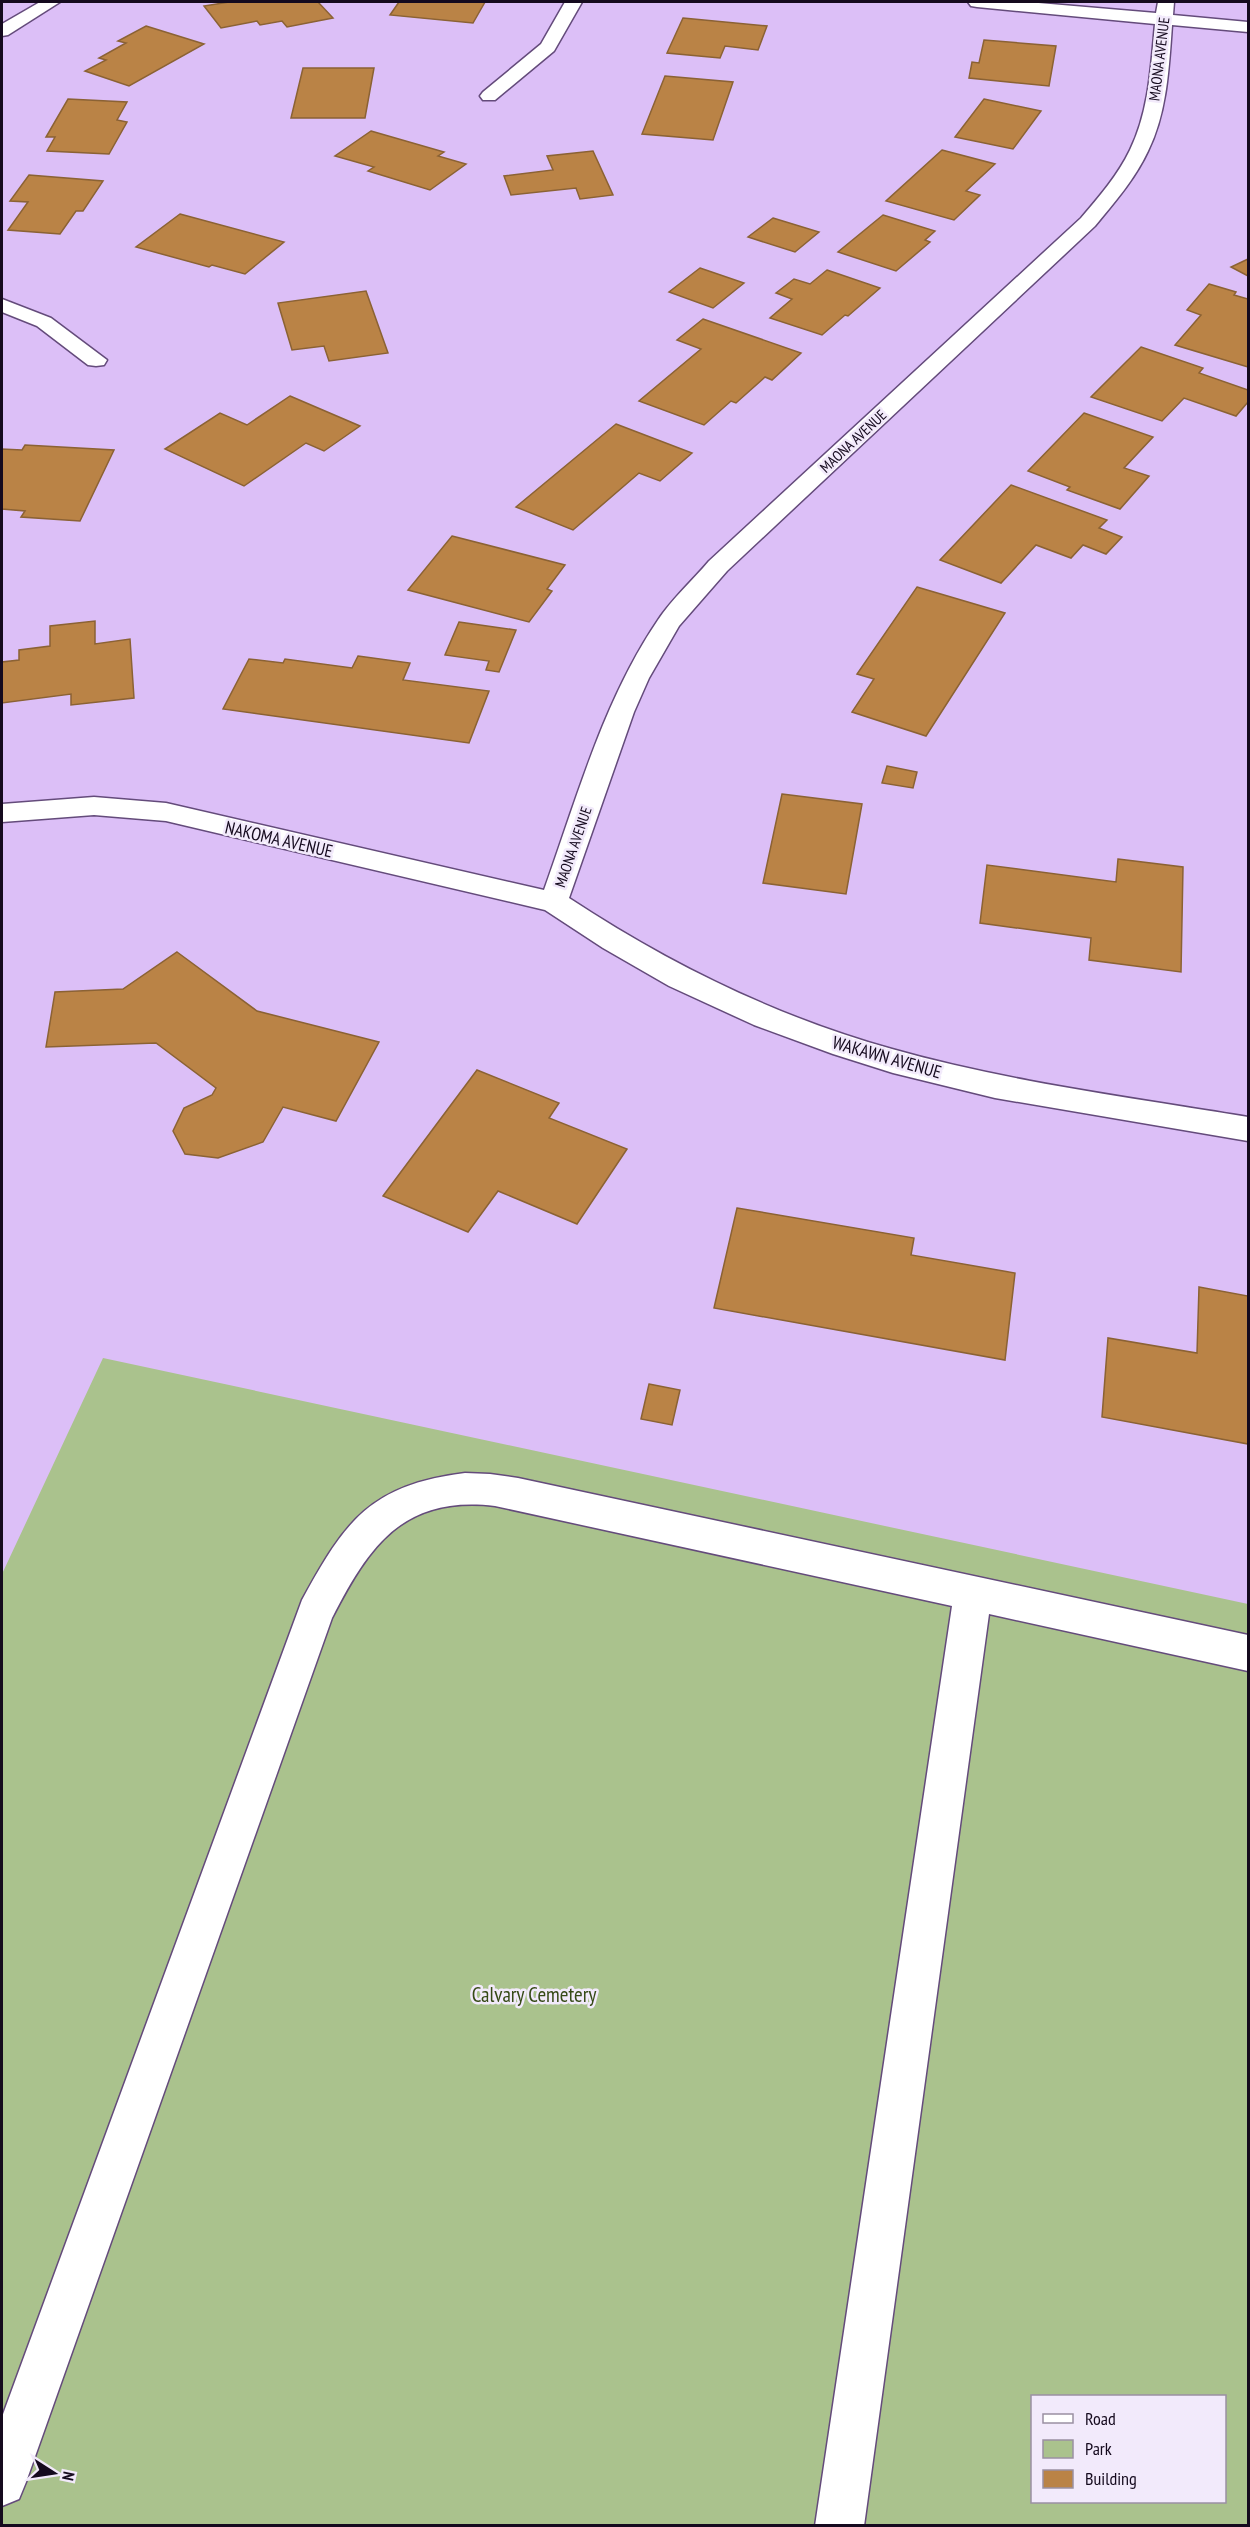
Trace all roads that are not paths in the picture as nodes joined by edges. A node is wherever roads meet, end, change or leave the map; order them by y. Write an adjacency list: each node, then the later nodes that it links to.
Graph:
1 (51, 2): 6 (street)
2 (573, 2): 7 (street)
3 (977, 2): 4 (street)
4 (1165, 10): 5 (street); 11 (street, MAONA AVENUE)
5 (1248, 27)
6 (2, 31)
7 (489, 96)
8 (2, 305): 9 (street)
9 (96, 360)
10 (2, 813): 11 (street, NAKOMA AVENUE)
11 (554, 902): 12 (street, WAKAWN AVENUE)
12 (1248, 1129)
13 (973, 1592): 14 (street); 15 (street); 16 (street)
14 (1248, 1653)
15 (2, 2482)
16 (839, 2526)

